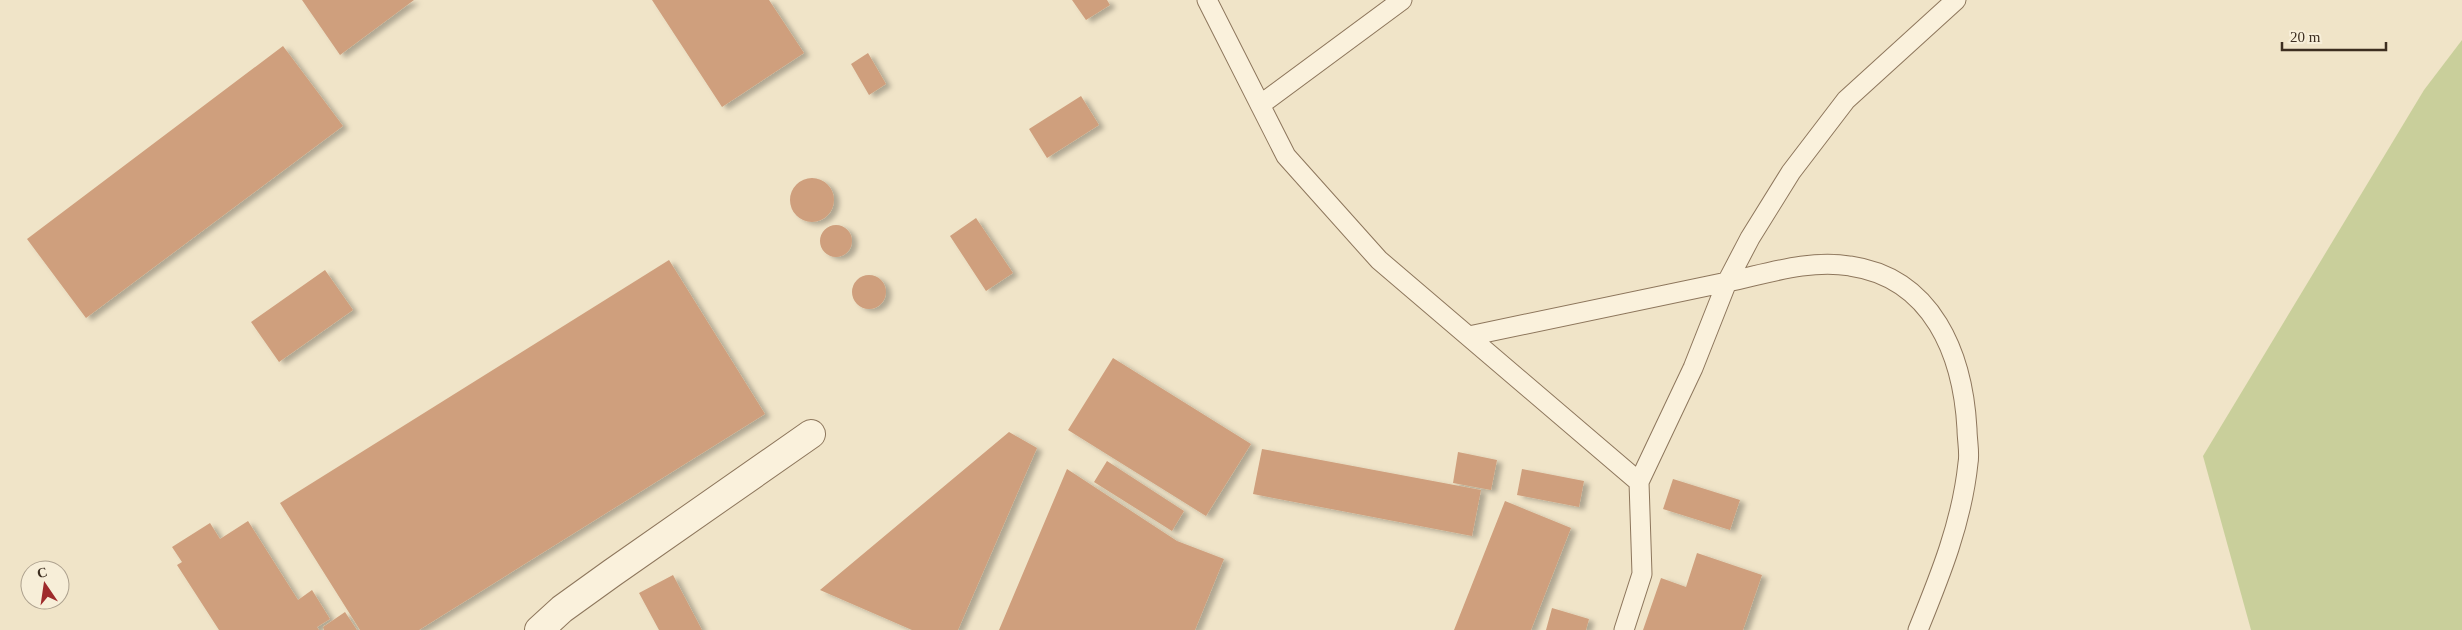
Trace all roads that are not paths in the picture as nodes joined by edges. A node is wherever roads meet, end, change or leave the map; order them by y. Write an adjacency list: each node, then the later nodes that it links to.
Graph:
1 (1207, 0): 4 (lane)
2 (1402, 0): 4 (lane)
3 (1956, 0): 5 (lane)
4 (1260, 105): 6 (lane)
5 (1727, 282): 6 (lane); 8 (lane); 11 (lane)
6 (1469, 336): 8 (lane)
7 (811, 434): 9 (street)
8 (1639, 482): 10 (lane)
9 (538, 630)
10 (1624, 630)
11 (1918, 630)

